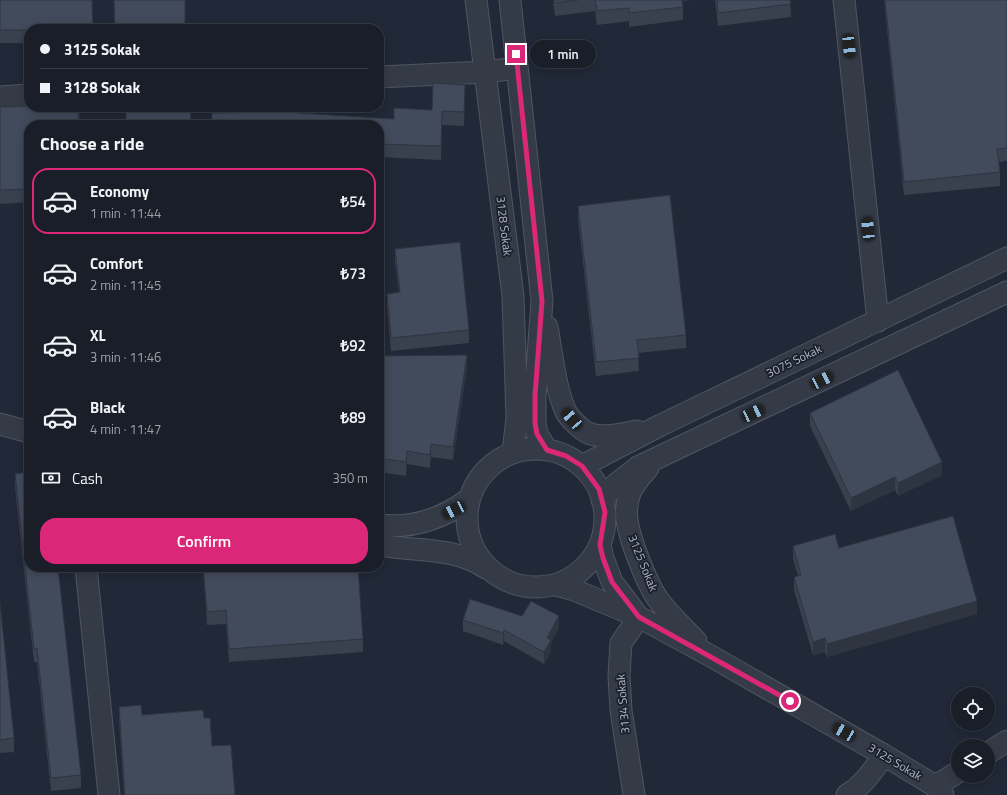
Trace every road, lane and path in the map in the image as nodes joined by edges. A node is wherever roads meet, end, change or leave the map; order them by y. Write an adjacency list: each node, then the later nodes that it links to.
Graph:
1 (476, 0): 5 (street, 3128 Sokak)
2 (510, 0): 4 (street)
3 (844, 0): 12 (street)
4 (517, 68): 5 (street); 11 (street)
5 (485, 72): 6 (street); 17 (street, 3128 Sokak)
6 (384, 77)
7 (24, 95): 8 (street)
8 (0, 97)
9 (1007, 258): 12 (street, 3075 Sokak)
10 (1007, 292): 18 (street)
11 (542, 301): 14 (street); 16 (street)
12 (878, 321): 14 (street, 3075 Sokak)
13 (0, 424): 15 (street)
14 (661, 426): 19 (street, 3075 Sokak)
15 (24, 431)
16 (547, 450): 17 (street); 19 (street)
17 (512, 452): 20 (street)
18 (656, 459): 21 (street); 29 (street, 3125 Sokak)
19 (582, 466): 21 (street)
20 (468, 500): 22 (street); 25 (street)
21 (602, 500): 23 (street)
22 (384, 525)
23 (600, 545): 27 (street); 28 (street, 3125 Sokak)
24 (384, 546): 25 (street)
25 (490, 571): 27 (street)
26 (86, 572): 35 (street)
27 (556, 585): 28 (street, 3125 Sokak)
28 (639, 617): 29 (street, 3125 Sokak); 36 (street, 3134 Sokak)
29 (709, 655): 32 (street, 3125 Sokak)
30 (1007, 741): 31 (street)
31 (995, 749)
32 (884, 755): 34 (street, 3125 Sokak); 37 (street)
33 (951, 779): 34 (street)
34 (939, 790)
35 (108, 795)
36 (634, 795)
37 (847, 795)

